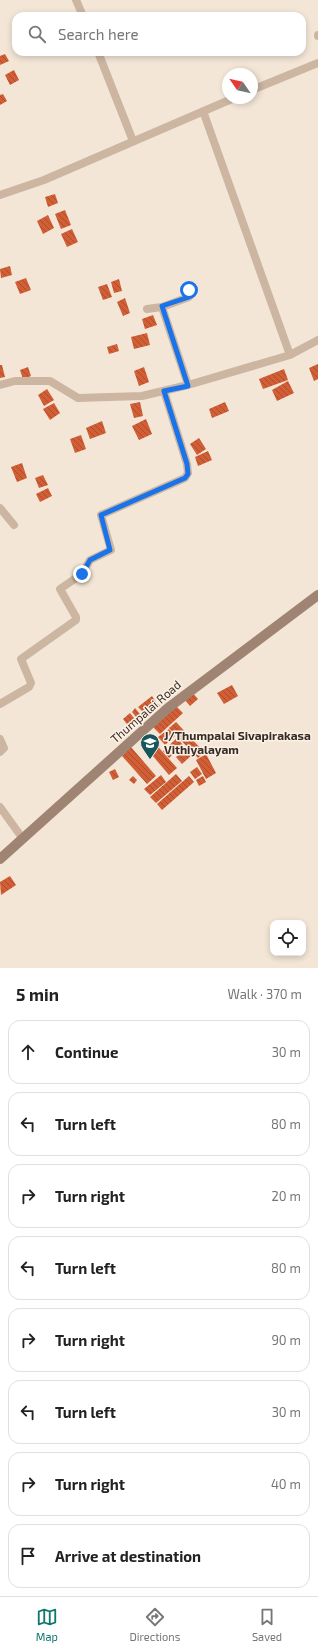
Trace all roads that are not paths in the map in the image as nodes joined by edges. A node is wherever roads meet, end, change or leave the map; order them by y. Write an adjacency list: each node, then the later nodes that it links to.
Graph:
1 (76, 0): 2 (street)
2 (81, 12)
3 (100, 56): 8 (street)
4 (318, 63): 5 (street)
5 (258, 88)
6 (222, 103): 7 (street)
7 (202, 111): 8 (street); 14 (street)
8 (133, 141): 9 (street)
9 (0, 195)
10 (189, 290): 11 (street)
11 (162, 306): 12 (street); 16 (street)
12 (147, 310)
13 (318, 340): 14 (street)
14 (290, 355): 16 (street)
15 (0, 385): 17 (street)
16 (188, 386): 17 (street)
17 (164, 391): 21 (street)
18 (0, 508): 19 (street)
19 (14, 525)
20 (318, 595): 25 (street, Thumpalai Road)
21 (0, 704)
22 (0, 739): 23 (street)
23 (0, 752)
24 (0, 807): 25 (street)
25 (24, 839): 26 (street, Thumpalai Road)
26 (0, 859)

